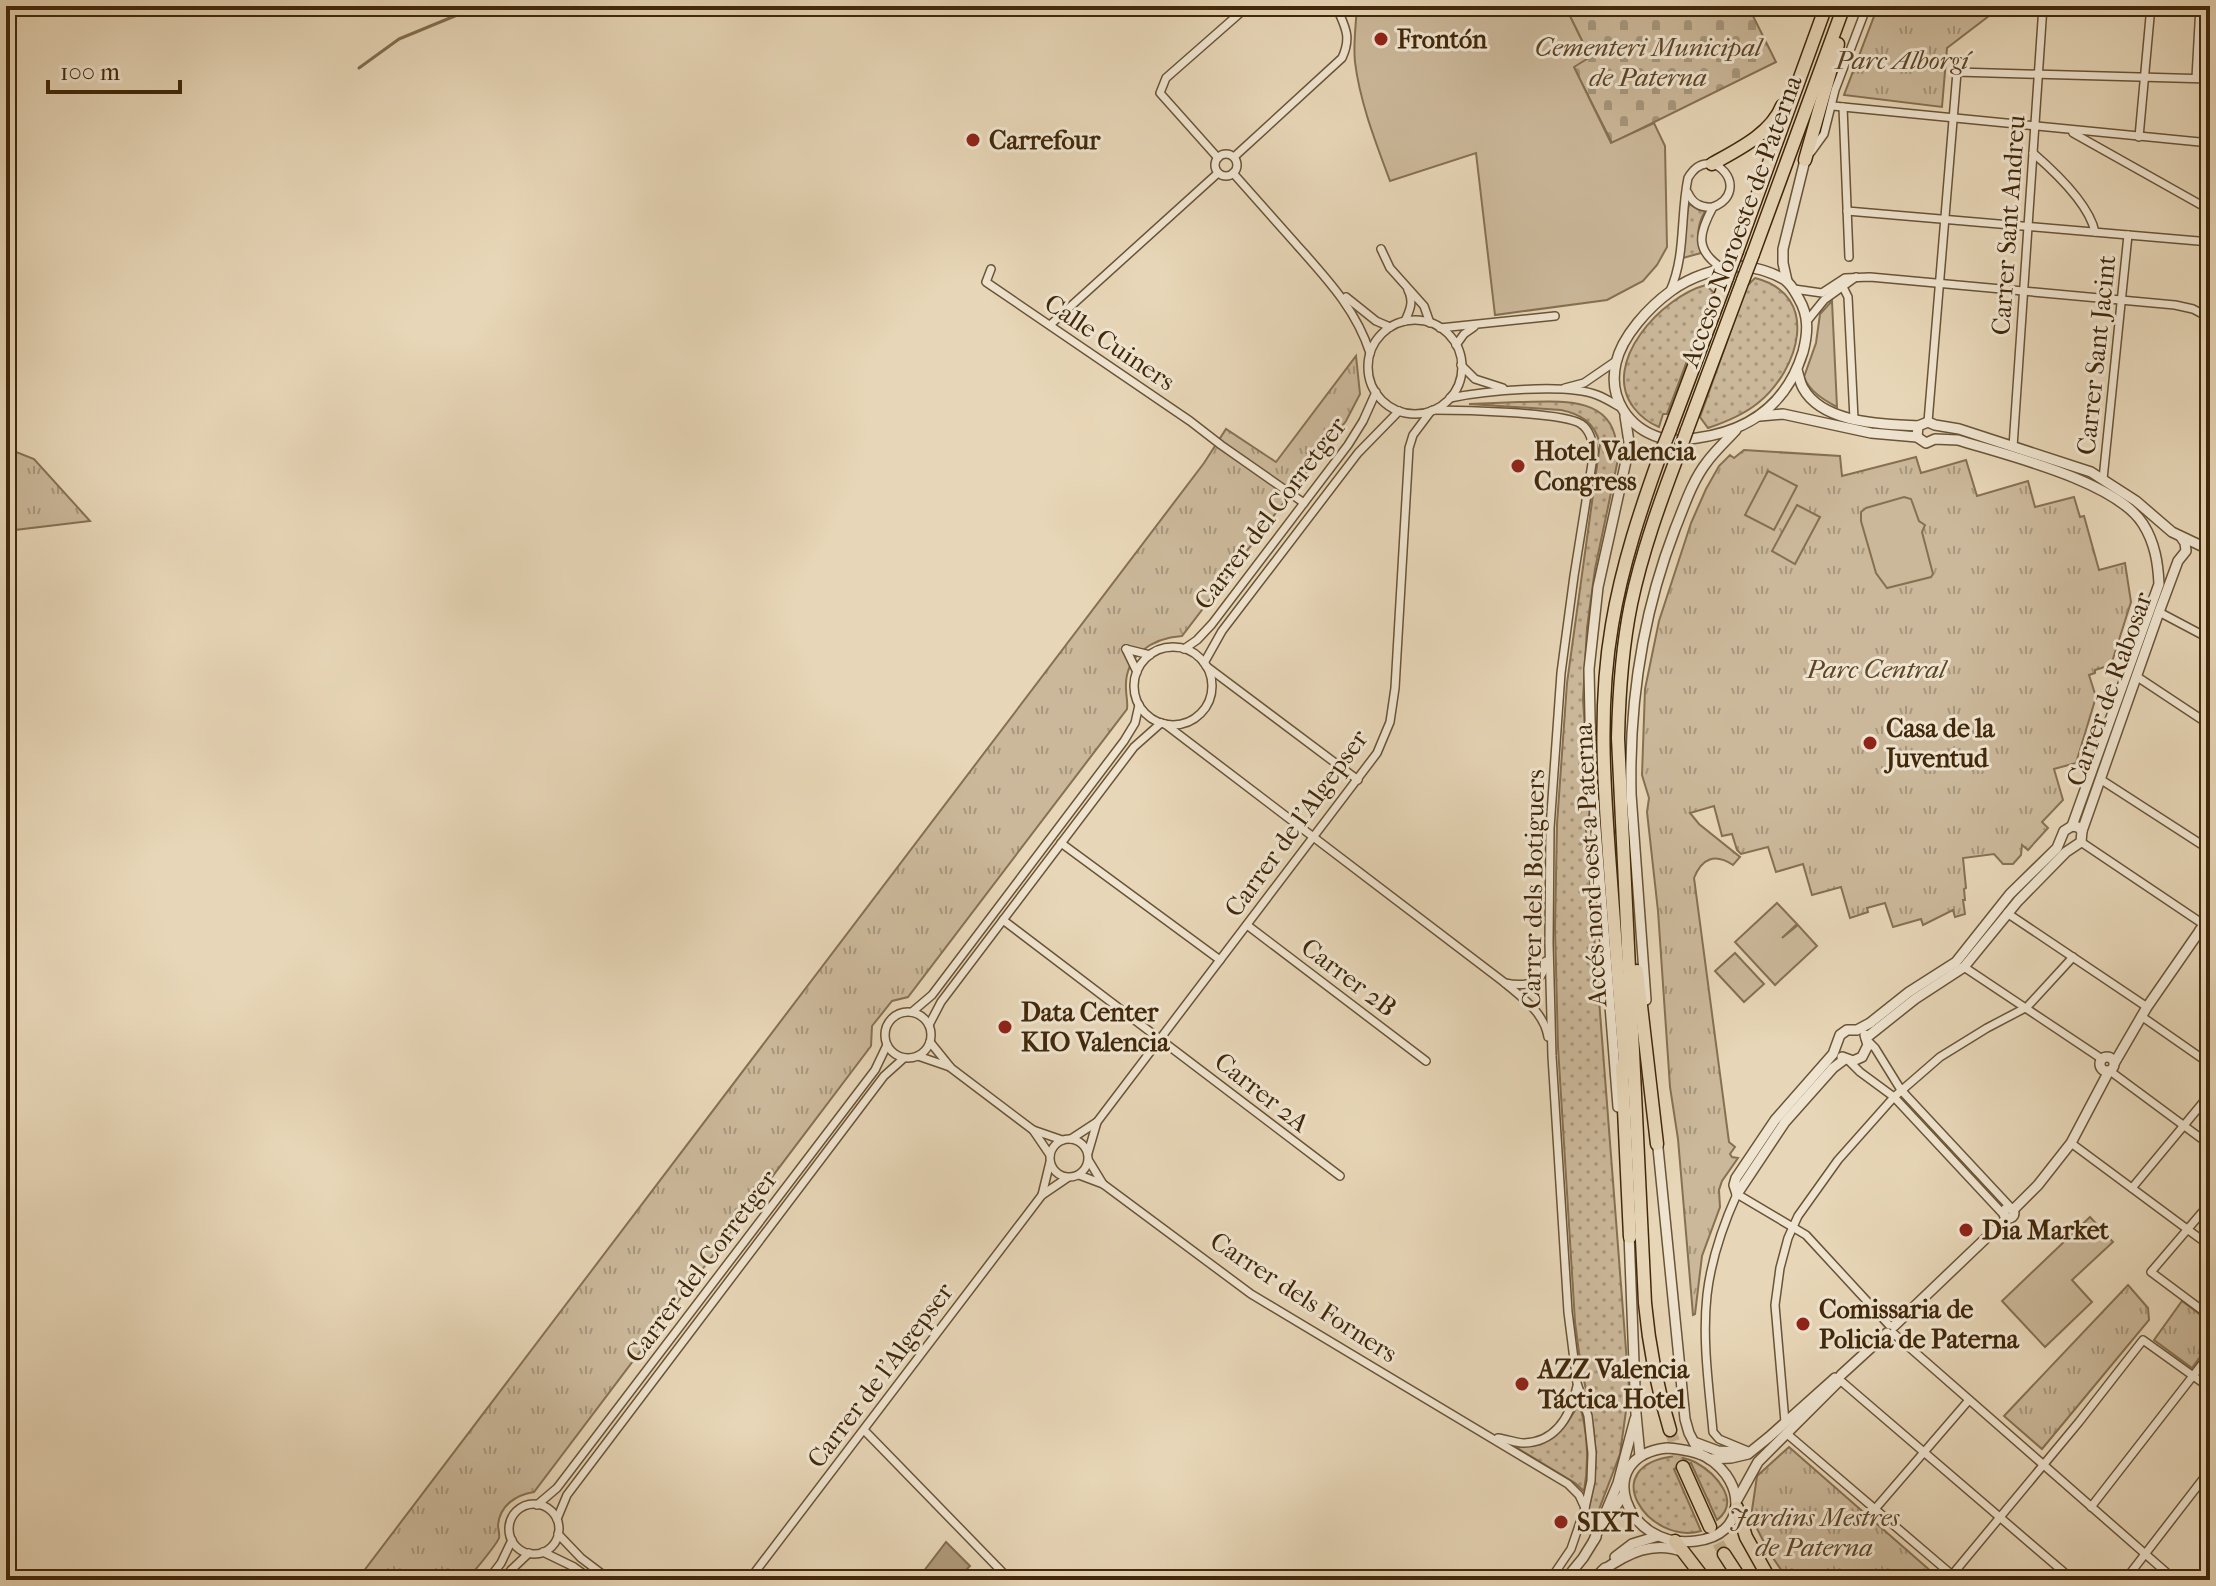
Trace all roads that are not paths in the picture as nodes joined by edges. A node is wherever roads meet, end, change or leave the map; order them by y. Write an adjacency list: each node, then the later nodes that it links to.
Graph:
1 (1248, 6): 24 (street)
2 (1336, 6): 23 (street)
3 (1826, 6): 10 (main road, Acceso Noroeste de Paterna)
4 (1844, 6): 80 (main road, Acceso Noroeste de Paterna, bridge)
5 (1851, 6): 25 (main road)
6 (1867, 6): 15 (street)
7 (2043, 6): 11 (street, Carrer Sant Andreu)
8 (2151, 6): 12 (street)
9 (2200, 6): 13 (street)
10 (1809, 54): 26 (main road); 41 (main road, Acceso Noroeste de Paterna, bridge)
11 (2038, 73): 12 (street); 17 (street); 18 (street, Carrer Sant Andreu)
12 (2145, 77): 13 (street); 20 (street)
13 (2196, 78): 14 (street)
14 (2210, 79)
15 (1833, 106): 16 (street); 25 (street)
16 (1843, 107): 17 (street); 32 (street)
17 (1953, 118): 18 (street); 33 (street)
18 (2035, 126): 19 (street); 22 (street, Carrer Sant Andreu)
19 (2067, 130): 20 (street); 31 (street)
20 (2139, 137): 21 (street)
21 (2210, 144): 31 (street)
22 (2033, 153): 34 (street, Carrer Sant Andreu); 35 (street)
23 (1234, 157): 24 (street); 28 (street)
24 (1218, 158): 27 (street)
25 (1805, 160): 45 (street)
26 (1712, 164): 29 (street); 30 (street)
27 (1218, 173): 28 (street); 57 (street)
28 (1233, 173): 46 (street)
29 (1687, 191): 30 (street); 49 (street)
30 (1713, 207): 41 (street)
31 (2207, 209)
32 (1847, 211): 33 (street); 39 (street)
33 (1945, 219): 34 (street); 44 (street)
34 (2028, 227): 35 (street); 48 (street, Carrer Sant Andreu)
35 (2095, 232): 36 (street)
36 (2128, 235): 37 (street); 50 (street, Carrer Sant Jacint)
37 (2210, 242)
38 (1381, 249): 42 (street)
39 (1849, 257)
40 (991, 269): 57 (street, Calle Cuiners)
41 (1725, 273): 45 (street); 49 (street); 79 (main road, Acceso Noroeste de Paterna, bridge)
42 (1401, 277): 54 (street); 56 (street)
43 (1857, 277): 44 (street); 45 (street); 47 (street)
44 (1939, 283): 48 (street); 75 (street)
45 (1790, 285): 55 (street)
46 (1334, 287): 59 (street); 62 (street)
47 (1843, 287): 55 (street); 74 (street)
48 (2024, 291): 50 (street); 78 (street, Carrer Sant Andreu)
49 (1669, 292): 63 (street)
50 (2121, 301): 53 (street); 81 (street, Carrer Sant Jacint)
51 (2210, 304): 53 (street)
52 (1555, 316): 58 (street)
53 (2207, 316)
54 (1405, 321): 56 (street); 59 (street)
55 (1807, 321): 65 (street)
56 (1430, 323): 60 (street)
57 (1050, 325): 82 (street, Calle Cuiners)
58 (1475, 326): 60 (street); 61 (street)
59 (1390, 327): 62 (street)
60 (1440, 328): 61 (street)
61 (1456, 345): 64 (street)
62 (1370, 353): 68 (street)
63 (1616, 361): 67 (street); 72 (street)
64 (1461, 365): 66 (street); 69 (street)
65 (1797, 370): 73 (street); 74 (street)
66 (1509, 390): 67 (street); 69 (street)
67 (1559, 390): 72 (street)
68 (1376, 392): 71 (street); 82 (street, Carrer del Corretger)
69 (1450, 398): 70 (street)
70 (1432, 410): 71 (street); 98 (street, Carrer de l'Algepser); 109 (street, Carrer dels Botiguers)
71 (1399, 411): 91 (street, Carrer del Corretger)
72 (1623, 412): 76 (street); 154 (street)
73 (1760, 416): 75 (street); 76 (street)
74 (1854, 419): 75 (street)
75 (1925, 428): 77 (street); 77 (street); 78 (street)
76 (1736, 430): 139 (street)
77 (1935, 439): 85 (street)
78 (2013, 447): 81 (street)
79 (1662, 450): 154 (main road, Accés nord-oest a Paterna)
80 (1679, 452): 99 (main road, Accés nord-oest a Paterna)
81 (2103, 479): 83 (street)
82 (1304, 503): 89 (street, Carrer del Corretger)
83 (2176, 534): 84 (street); 85 (street); 86 (street)
84 (2210, 550)
85 (2156, 552): 86 (street); 100 (street, Carrer de Rabosar)
86 (2178, 561): 87 (street, Carrer de Rabosar)
87 (2159, 612): 88 (street); 93 (street, Carrer de Rabosar)
88 (2210, 639)
89 (1184, 649): 90 (street); 91 (street)
90 (1150, 655): 92 (street); 92 (street)
91 (1205, 664): 95 (street); 98 (street)
92 (1137, 672): 94 (street)
93 (2136, 676): 96 (street); 97 (street, Carrer de Rabosar)
94 (1139, 705): 95 (street); 116 (street)
95 (1163, 724): 101 (street); 102 (street)
96 (2210, 725)
97 (2100, 779): 100 (street, Carrer de Rabosar); 103 (street)
98 (1358, 780): 101 (street, Carrer de l'Algepser)
99 (1621, 808): 139 (main road); 154 (main road, Accés nord-oest a Paterna)
100 (2077, 836): 104 (street, Carrer de Rabosar); 106 (street); 112 (street)
101 (1313, 838): 107 (street, Carrer de l'Algepser); 113 (street)
102 (1061, 843): 105 (street); 111 (street)
103 (2210, 850)
104 (2007, 913): 110 (street); 112 (street, Carrer de Rabosar)
105 (1003, 920): 117 (street); 119 (street, Carrer 2A)
106 (2204, 923): 108 (street); 115 (street)
107 (1247, 925): 111 (street, Carrer de l'Algepser); 128 (street, Carrer 2B)
108 (2210, 937)
109 (1549, 943): 113 (street); 125 (street, Carrer dels Botiguers)
110 (2073, 957): 114 (street); 115 (street)
111 (1220, 960): 119 (street, Carrer de l'Algepser)
112 (1960, 964): 114 (street); 118 (street); 120 (street)
113 (1505, 983): 125 (street)
114 (2027, 1007): 130 (street); 132 (street)
115 (2144, 1011): 129 (street); 130 (street)
116 (912, 1012): 117 (street); 122 (street)
117 (929, 1025): 121 (street)
118 (1857, 1030): 120 (street); 123 (street)
119 (1160, 1039): 134 (street, Carrer de l'Algepser); 144 (street, Carrer 2A)
120 (1867, 1039): 127 (street); 132 (street)
121 (930, 1042): 124 (street); 131 (street)
122 (887, 1045): 126 (street); 179 (street, Carrer del Corretger)
123 (1836, 1048): 127 (street); 148 (street)
124 (918, 1056): 126 (street); 131 (street)
125 (1552, 1056): 161 (street, Carrer dels Botiguers)
126 (904, 1058): 184 (street, Carrer del Corretger)
127 (1846, 1060): 132 (street); 148 (street)
128 (1426, 1061)
129 (2210, 1064)
130 (2107, 1067): 135 (street); 138 (street)
131 (951, 1068): 136 (street)
132 (1897, 1094): 151 (street); 152 (street)
133 (2210, 1094): 135 (street)
134 (1097, 1122): 137 (street); 141 (street)
135 (2184, 1125): 140 (street); 147 (street)
136 (1033, 1130): 137 (street); 142 (street)
137 (1067, 1139): 141 (street); 142 (street)
138 (2071, 1143): 147 (street); 151 (street)
139 (1657, 1144): 169 (street)
140 (2210, 1145)
141 (1088, 1157): 143 (street); 146 (street, Carrer dels Forners)
142 (1050, 1159): 145 (street); 149 (street)
143 (1079, 1175): 145 (street); 146 (street, Carrer dels Forners)
144 (1340, 1176)
145 (1067, 1178): 149 (street)
146 (1103, 1184): 168 (street, Carrer dels Forners)
147 (2132, 1188): 153 (street)
148 (1737, 1194): 152 (street); 170 (street)
149 (1042, 1195): 166 (street, Carrer de l'Algepser)
150 (2210, 1203): 153 (street)
151 (2009, 1213): 157 (street)
152 (1793, 1226): 157 (street); 165 (street)
153 (2187, 1229): 155 (street); 156 (street)
154 (1635, 1237): 164 (street); 167 (main road, Accés nord-oest a Paterna)
155 (2210, 1246)
156 (2210, 1316)
157 (1891, 1329): 160 (street); 163 (street)
158 (2210, 1354): 159 (street)
159 (2193, 1375): 162 (street); 174 (street); 180 (street)
160 (1839, 1379): 165 (street); 171 (street)
161 (1577, 1383): 168 (street, Carrer dels Forners); 181 (street, Carrer dels Botiguers)
162 (2210, 1388)
163 (1969, 1400): 171 (street); 174 (street)
164 (1636, 1414): 172 (street); 189 (street)
165 (1786, 1428): 170 (street); 178 (street); 182 (street)
166 (864, 1430): 202 (street, Carrer de l'Algepser); 203 (street)
167 (1670, 1430)
168 (1489, 1435): 181 (street, Carrer dels Forners)
169 (1693, 1441): 170 (street); 173 (street)
170 (1751, 1450): 173 (street)
171 (1925, 1453): 182 (street); 183 (street)
172 (1640, 1456): 173 (street); 177 (street)
173 (1705, 1457): 178 (street)
174 (2043, 1465): 180 (street); 183 (street)
175 (1683, 1467): 185 (main road)
176 (2210, 1470): 195 (street)
177 (1624, 1494): 187 (street); 189 (street)
178 (1737, 1504): 190 (street); 209 (main road)
179 (537, 1505): 184 (street); 188 (street)
180 (2091, 1507): 195 (street)
181 (1585, 1508): 204 (street, Carrer dels Botiguers)
182 (1875, 1509): 197 (street)
183 (1999, 1517): 197 (street); 210 (street)
184 (557, 1519): 186 (street)
185 (1710, 1527)
186 (558, 1534): 191 (street); 201 (street)
187 (1658, 1536): 190 (street); 196 (street)
188 (512, 1540): 192 (street); 198 (street)
189 (1594, 1540): 205 (street)
190 (1675, 1541): 193 (main road)
191 (543, 1552): 192 (street); 200 (street)
192 (529, 1553): 199 (street)
193 (1685, 1553): 196 (street); 207 (main road)
194 (1724, 1554): 208 (main road)
195 (2145, 1554): 211 (street); 212 (street)
196 (1601, 1575): 206 (street)
197 (1955, 1577)
198 (488, 1580)
199 (503, 1580)
200 (592, 1580)
201 (610, 1580)
202 (749, 1580)
203 (1010, 1580)
204 (1550, 1580)
205 (1565, 1580)
206 (1593, 1580)
207 (1705, 1580)
208 (1741, 1580)
209 (1770, 1580)
210 (2073, 1580)
211 (2125, 1580)
212 (2175, 1580)

